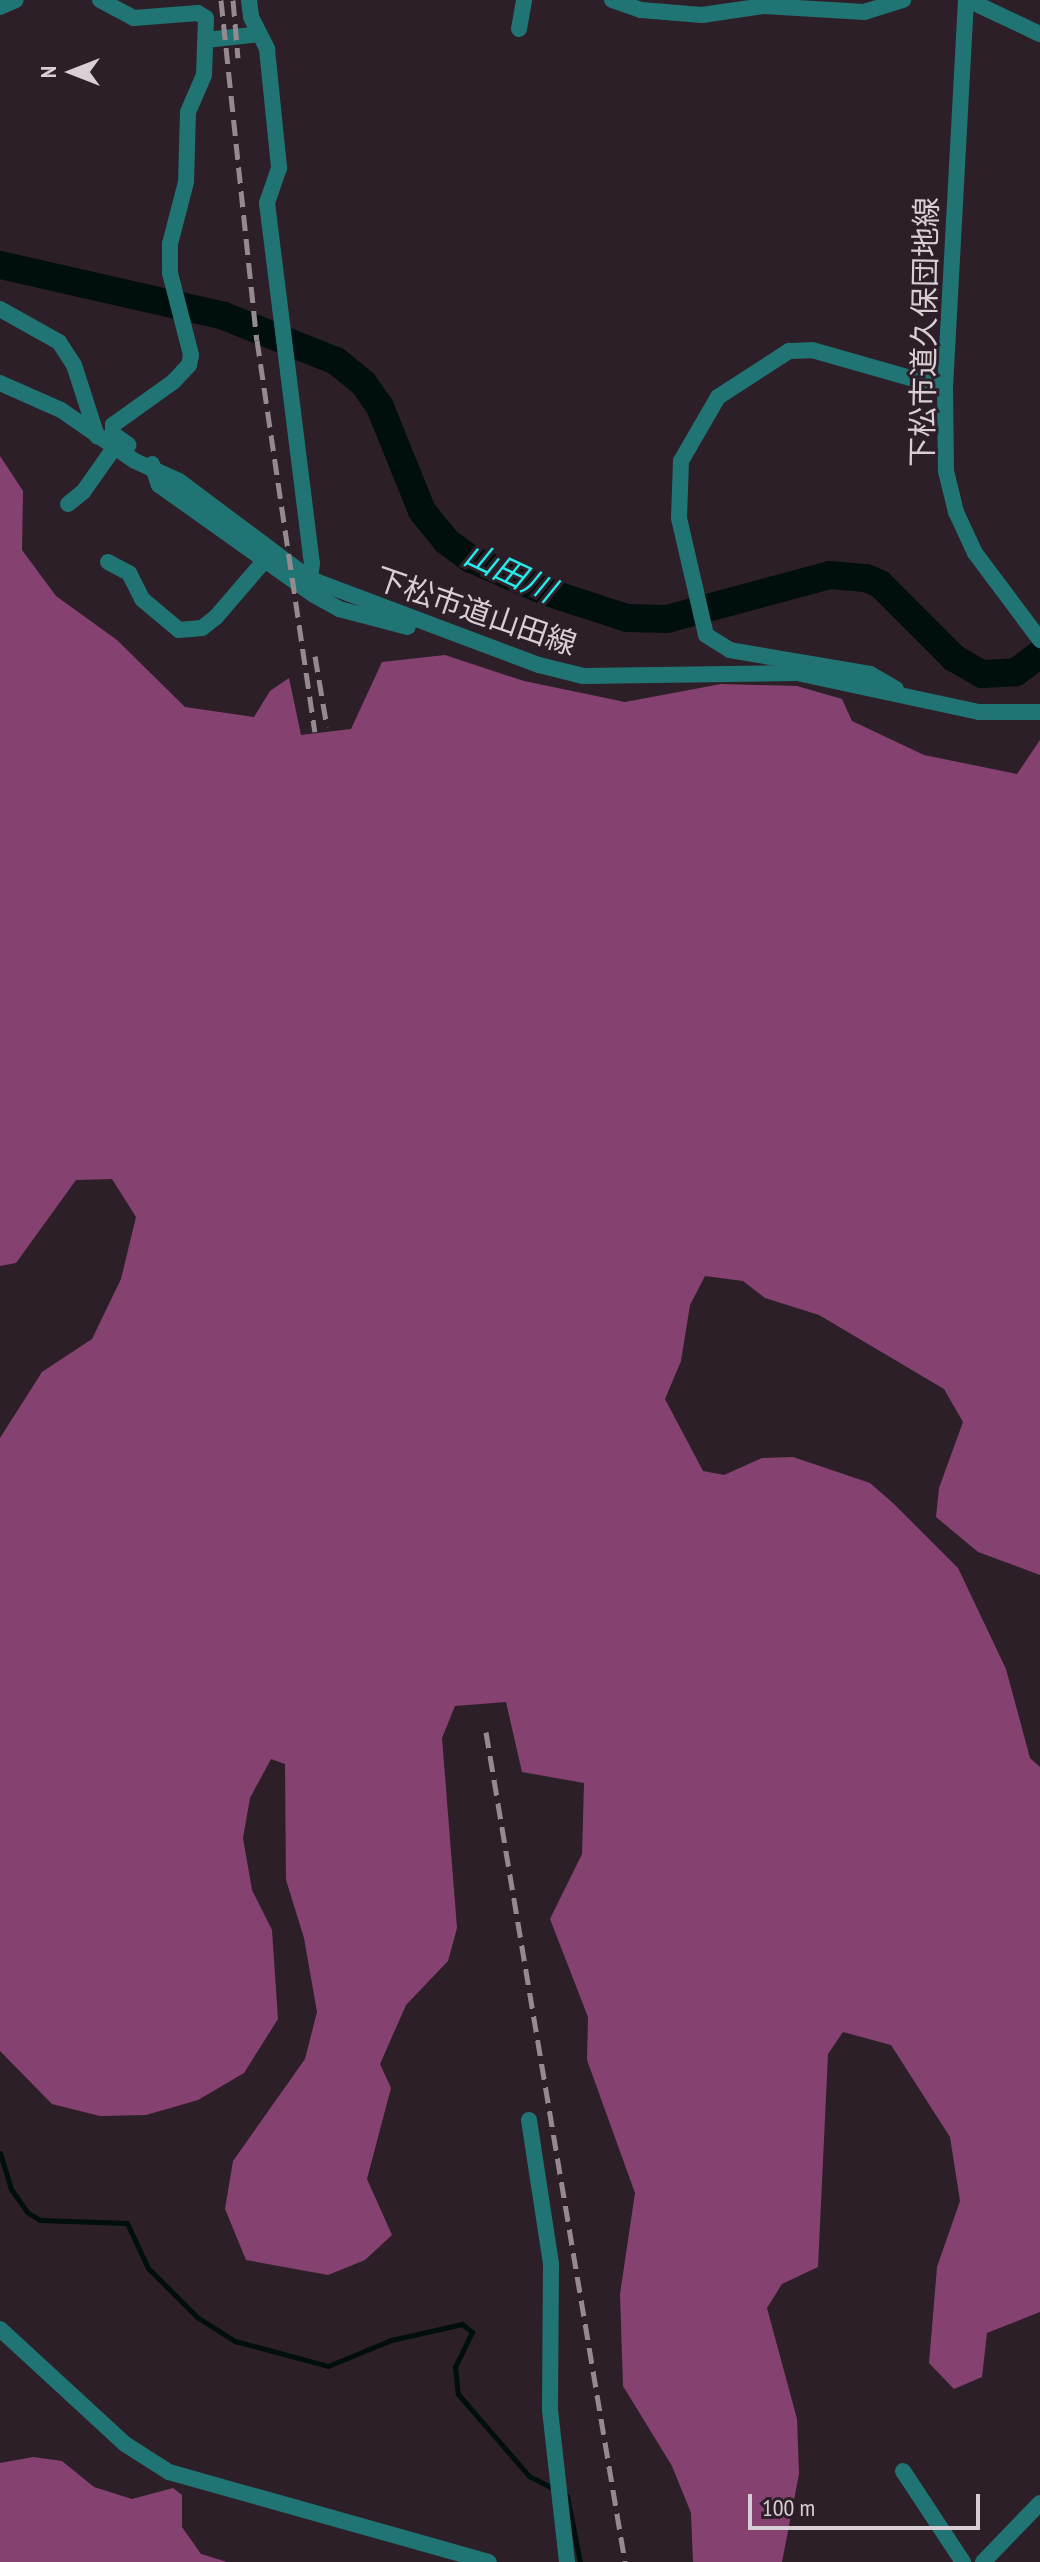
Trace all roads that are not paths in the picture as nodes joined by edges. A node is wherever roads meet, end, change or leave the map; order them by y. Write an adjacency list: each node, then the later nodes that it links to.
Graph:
1 (16, 0): 8 (street)
2 (100, 0): 12 (street)
3 (249, 0): 10 (street)
4 (524, 0): 9 (street)
5 (612, 0): 6 (street)
6 (903, 0)
7 (967, 0): 11 (street); 15 (street, 下松市道久保団地線)
8 (0, 7)
9 (519, 29)
10 (260, 34): 12 (street); 22 (street)
11 (1040, 34)
12 (206, 40): 18 (street)
13 (0, 309): 16 (street)
14 (0, 383): 16 (street, 下松市道山田線)
15 (945, 388): 24 (street, 下松市道久保団地線); 25 (street)
16 (97, 436): 17 (street, 下松市道山田線)
17 (114, 448): 18 (street, 下松市道山田線); 19 (street)
18 (152, 468): 20 (street); 22 (street, 下松市道山田線)
19 (68, 504)
20 (265, 560): 21 (street); 23 (street)
21 (108, 562)
22 (310, 579): 23 (street, 下松市道山田線)
23 (433, 626): 25 (street, 下松市道山田線)
24 (1040, 640)
25 (900, 694): 26 (street, 下松市道山田線)
26 (1040, 712)
27 (529, 2120): 32 (street)
28 (0, 2329): 31 (street)
29 (903, 2471): 33 (street)
30 (1040, 2503): 34 (street)
31 (489, 2562)
32 (567, 2562)
33 (963, 2562)
34 (983, 2562)

